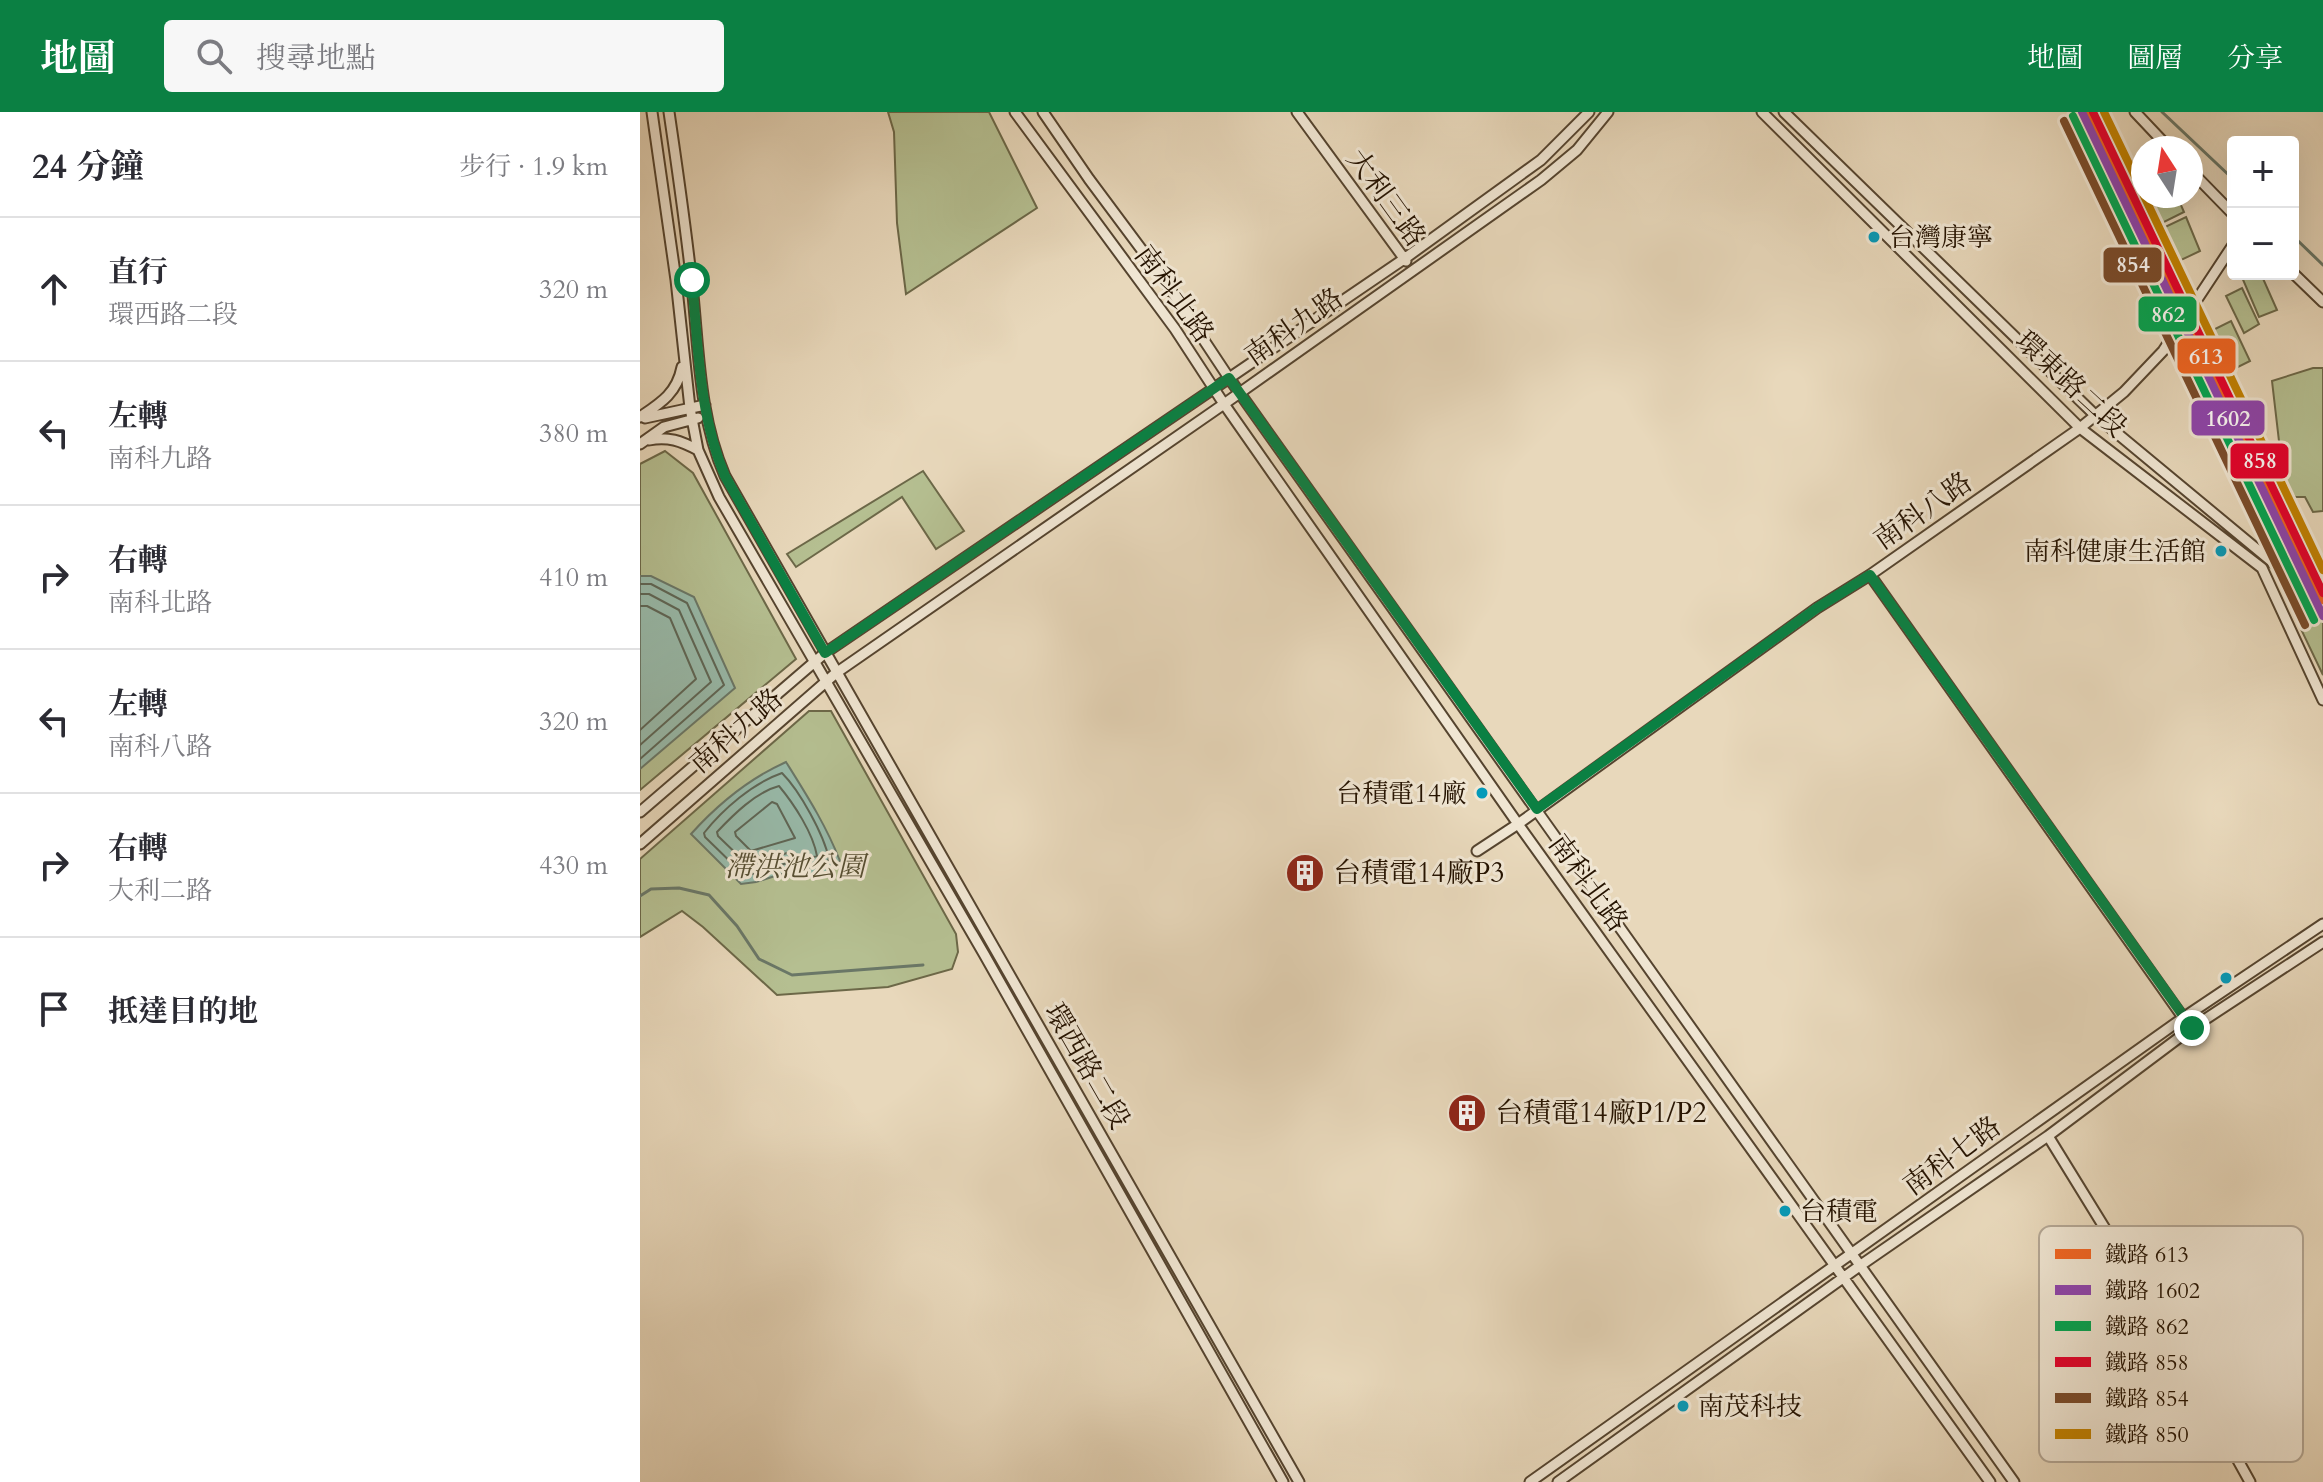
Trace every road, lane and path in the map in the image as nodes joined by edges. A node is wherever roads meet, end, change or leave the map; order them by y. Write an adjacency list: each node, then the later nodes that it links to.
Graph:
1 (652, 112): 19 (street)
2 (669, 112): 24 (street)
3 (1015, 112): 21 (street, 南科北路)
4 (1043, 112): 20 (street, 南科北路)
5 (1297, 112): 15 (street, 大利三路)
6 (1589, 112): 15 (street, 南科九路)
7 (1608, 112): 16 (street, 南科九路)
8 (1762, 112): 29 (street, 環東路二段)
9 (1784, 112): 26 (street, 環東路二段)
10 (2135, 112): 11 (street)
11 (2158, 136)
12 (2203, 183): 13 (street)
13 (2227, 208)
14 (2227, 254): 26 (street, 南科八路)
15 (1404, 259): 16 (street, 大利三路); 20 (street, 南科九路)
16 (1411, 270): 22 (street, 南科九路)
17 (2299, 279): 18 (street)
18 (2323, 302)
19 (684, 356): 25 (street); 28 (street)
20 (1229, 378): 21 (street, 南科九路); 22 (street, 南科北路)
21 (1213, 389): 23 (street, 南科北路); 34 (street, 南科九路)
22 (1241, 392): 23 (street, 南科九路); 39 (street, 南科北路)
23 (1224, 404): 36 (street, 南科九路); 41 (street, 南科北路)
24 (705, 405): 25 (street); 27 (street)
25 (691, 413): 27 (street); 28 (street); 30 (street); 31 (street)
26 (2095, 415): 29 (street, 南科八路); 33 (street, 環東路二段)
27 (706, 416): 34 (street)
28 (640, 419)
29 (2080, 428): 32 (street, 南科八路); 38 (street, 環東路二段)
30 (643, 442): 31 (street)
31 (698, 450): 35 (street)
32 (1870, 575): 39 (street, 南科八路); 46 (street)
33 (2323, 604)
34 (825, 653): 35 (street, 南科九路); 36 (street, 環西路二段)
35 (815, 663): 37 (street, 環西路二段); 40 (street, 南科九路)
36 (836, 673): 37 (street, 南科九路); 56 (street, 環西路二段)
37 (826, 683): 42 (street, 南科九路); 55 (street, 環西路二段)
38 (2323, 700)
39 (1537, 809): 41 (street, 南科八路); 50 (street, 南科北路)
40 (640, 812)
41 (1518, 824): 43 (street, 南科八路); 52 (street, 南科北路)
42 (640, 844)
43 (1477, 851)
44 (2323, 924): 46 (street, 南科七路)
45 (2323, 942): 47 (street, 南科七路)
46 (2183, 1018): 47 (street); 50 (street, 南科七路)
47 (2192, 1028): 48 (street, 南科七路)
48 (2048, 1136): 49 (street); 51 (street, 南科七路)
49 (2103, 1226)
50 (1854, 1254): 51 (street, 南科北路); 52 (street, 南科七路)
51 (1861, 1265): 53 (street, 南科七路); 60 (street, 南科北路)
52 (1837, 1266): 53 (street, 南科北路); 57 (street, 南科七路)
53 (1845, 1277): 58 (street, 南科七路); 59 (street, 南科北路)
54 (2239, 1462): 61 (street)
55 (1283, 1482)
56 (1299, 1482)
57 (1530, 1482)
58 (1558, 1482)
59 (1990, 1482)
60 (2014, 1482)
61 (2250, 1482)

